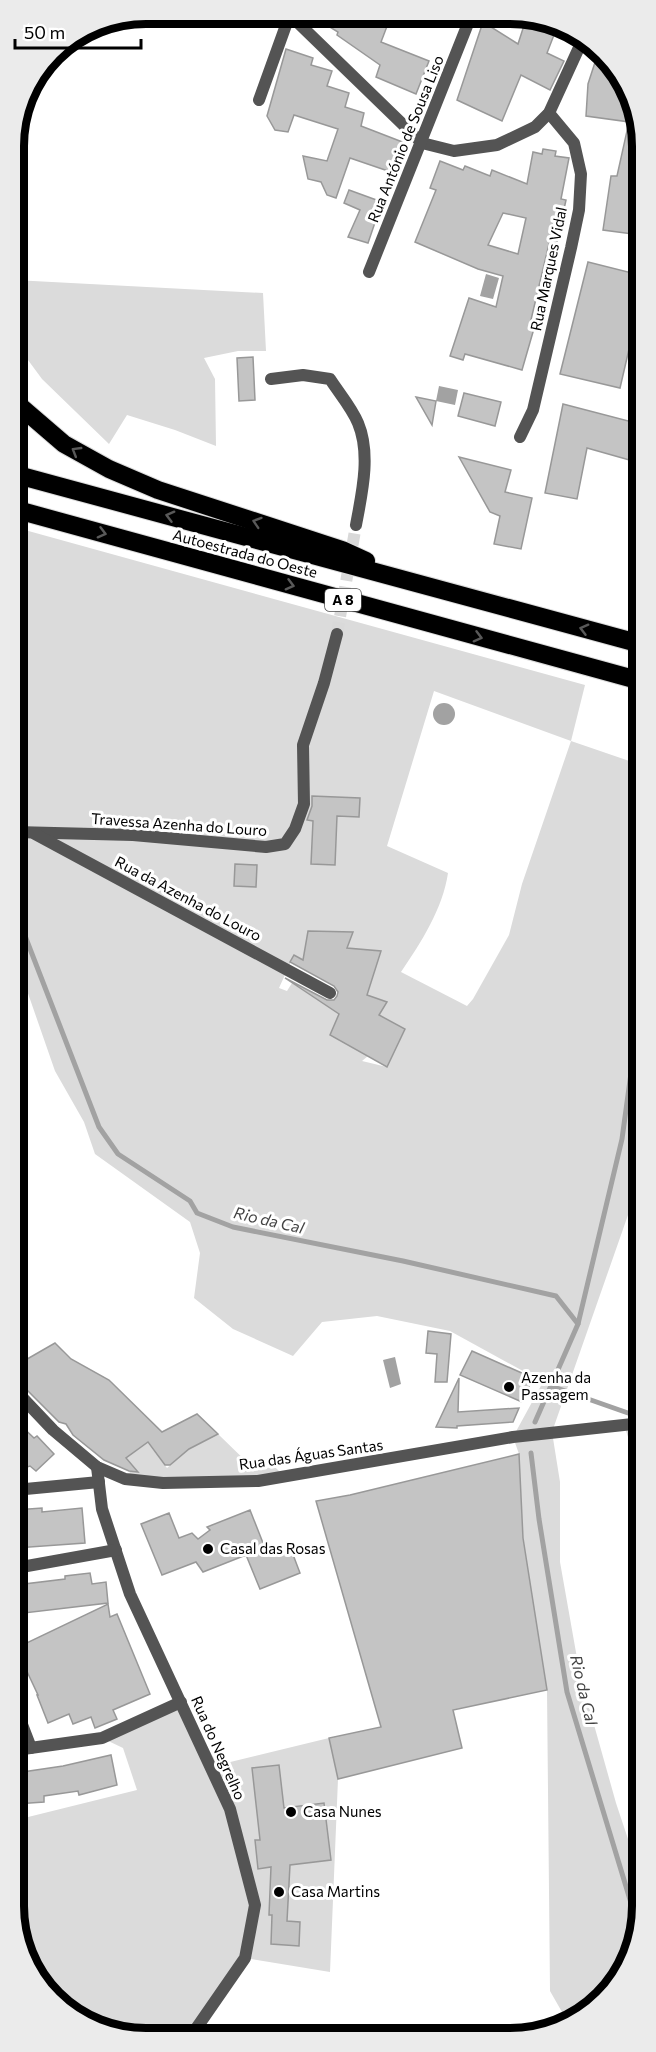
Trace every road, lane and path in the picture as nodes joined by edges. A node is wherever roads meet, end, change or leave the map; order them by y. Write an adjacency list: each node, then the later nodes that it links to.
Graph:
1 (286, 24): 5 (street)
2 (300, 24): 7 (street)
3 (468, 24): 7 (street, Rua António de Sousa Liso)
4 (580, 46): 6 (street)
5 (259, 100)
6 (549, 113): 7 (street); 11 (street, Rua Marques Vidal)
7 (422, 142): 8 (street, Rua António de Sousa Liso)
8 (369, 272)
9 (271, 380): 14 (street)
10 (24, 410): 15 (highway, one-way to 10)
11 (520, 438)
12 (24, 477): 15 (highway, Autoestrada do Oeste / A 8, one-way to 12)
13 (24, 512): 18 (highway, Autoestrada do Oeste / A 8, one-way to 18)
14 (356, 525)
15 (408, 582): 17 (highway, Autoestrada do Oeste / A 8, one-way to 15)
16 (337, 634): 20 (street, Travessa Azenha do Louro)
17 (632, 642)
18 (632, 679)
19 (24, 832): 20 (street)
20 (32, 832): 21 (street, Rua da Azenha do Louro)
21 (330, 993)
22 (24, 1399): 24 (street, Rua das Águas Santas)
23 (632, 1424): 24 (street, Rua das Águas Santas)
24 (97, 1467): 25 (street, Rua do Negrelho)
25 (99, 1482): 26 (street); 27 (street, Rua do Negrelho)
26 (24, 1489)
27 (116, 1550): 28 (street); 29 (street, Rua do Negrelho)
28 (24, 1567)
29 (181, 1702): 31 (street); 33 (street, Rua do Negrelho)
30 (24, 1730): 31 (street)
31 (31, 1748): 32 (street)
32 (24, 1749)
33 (197, 2028)

